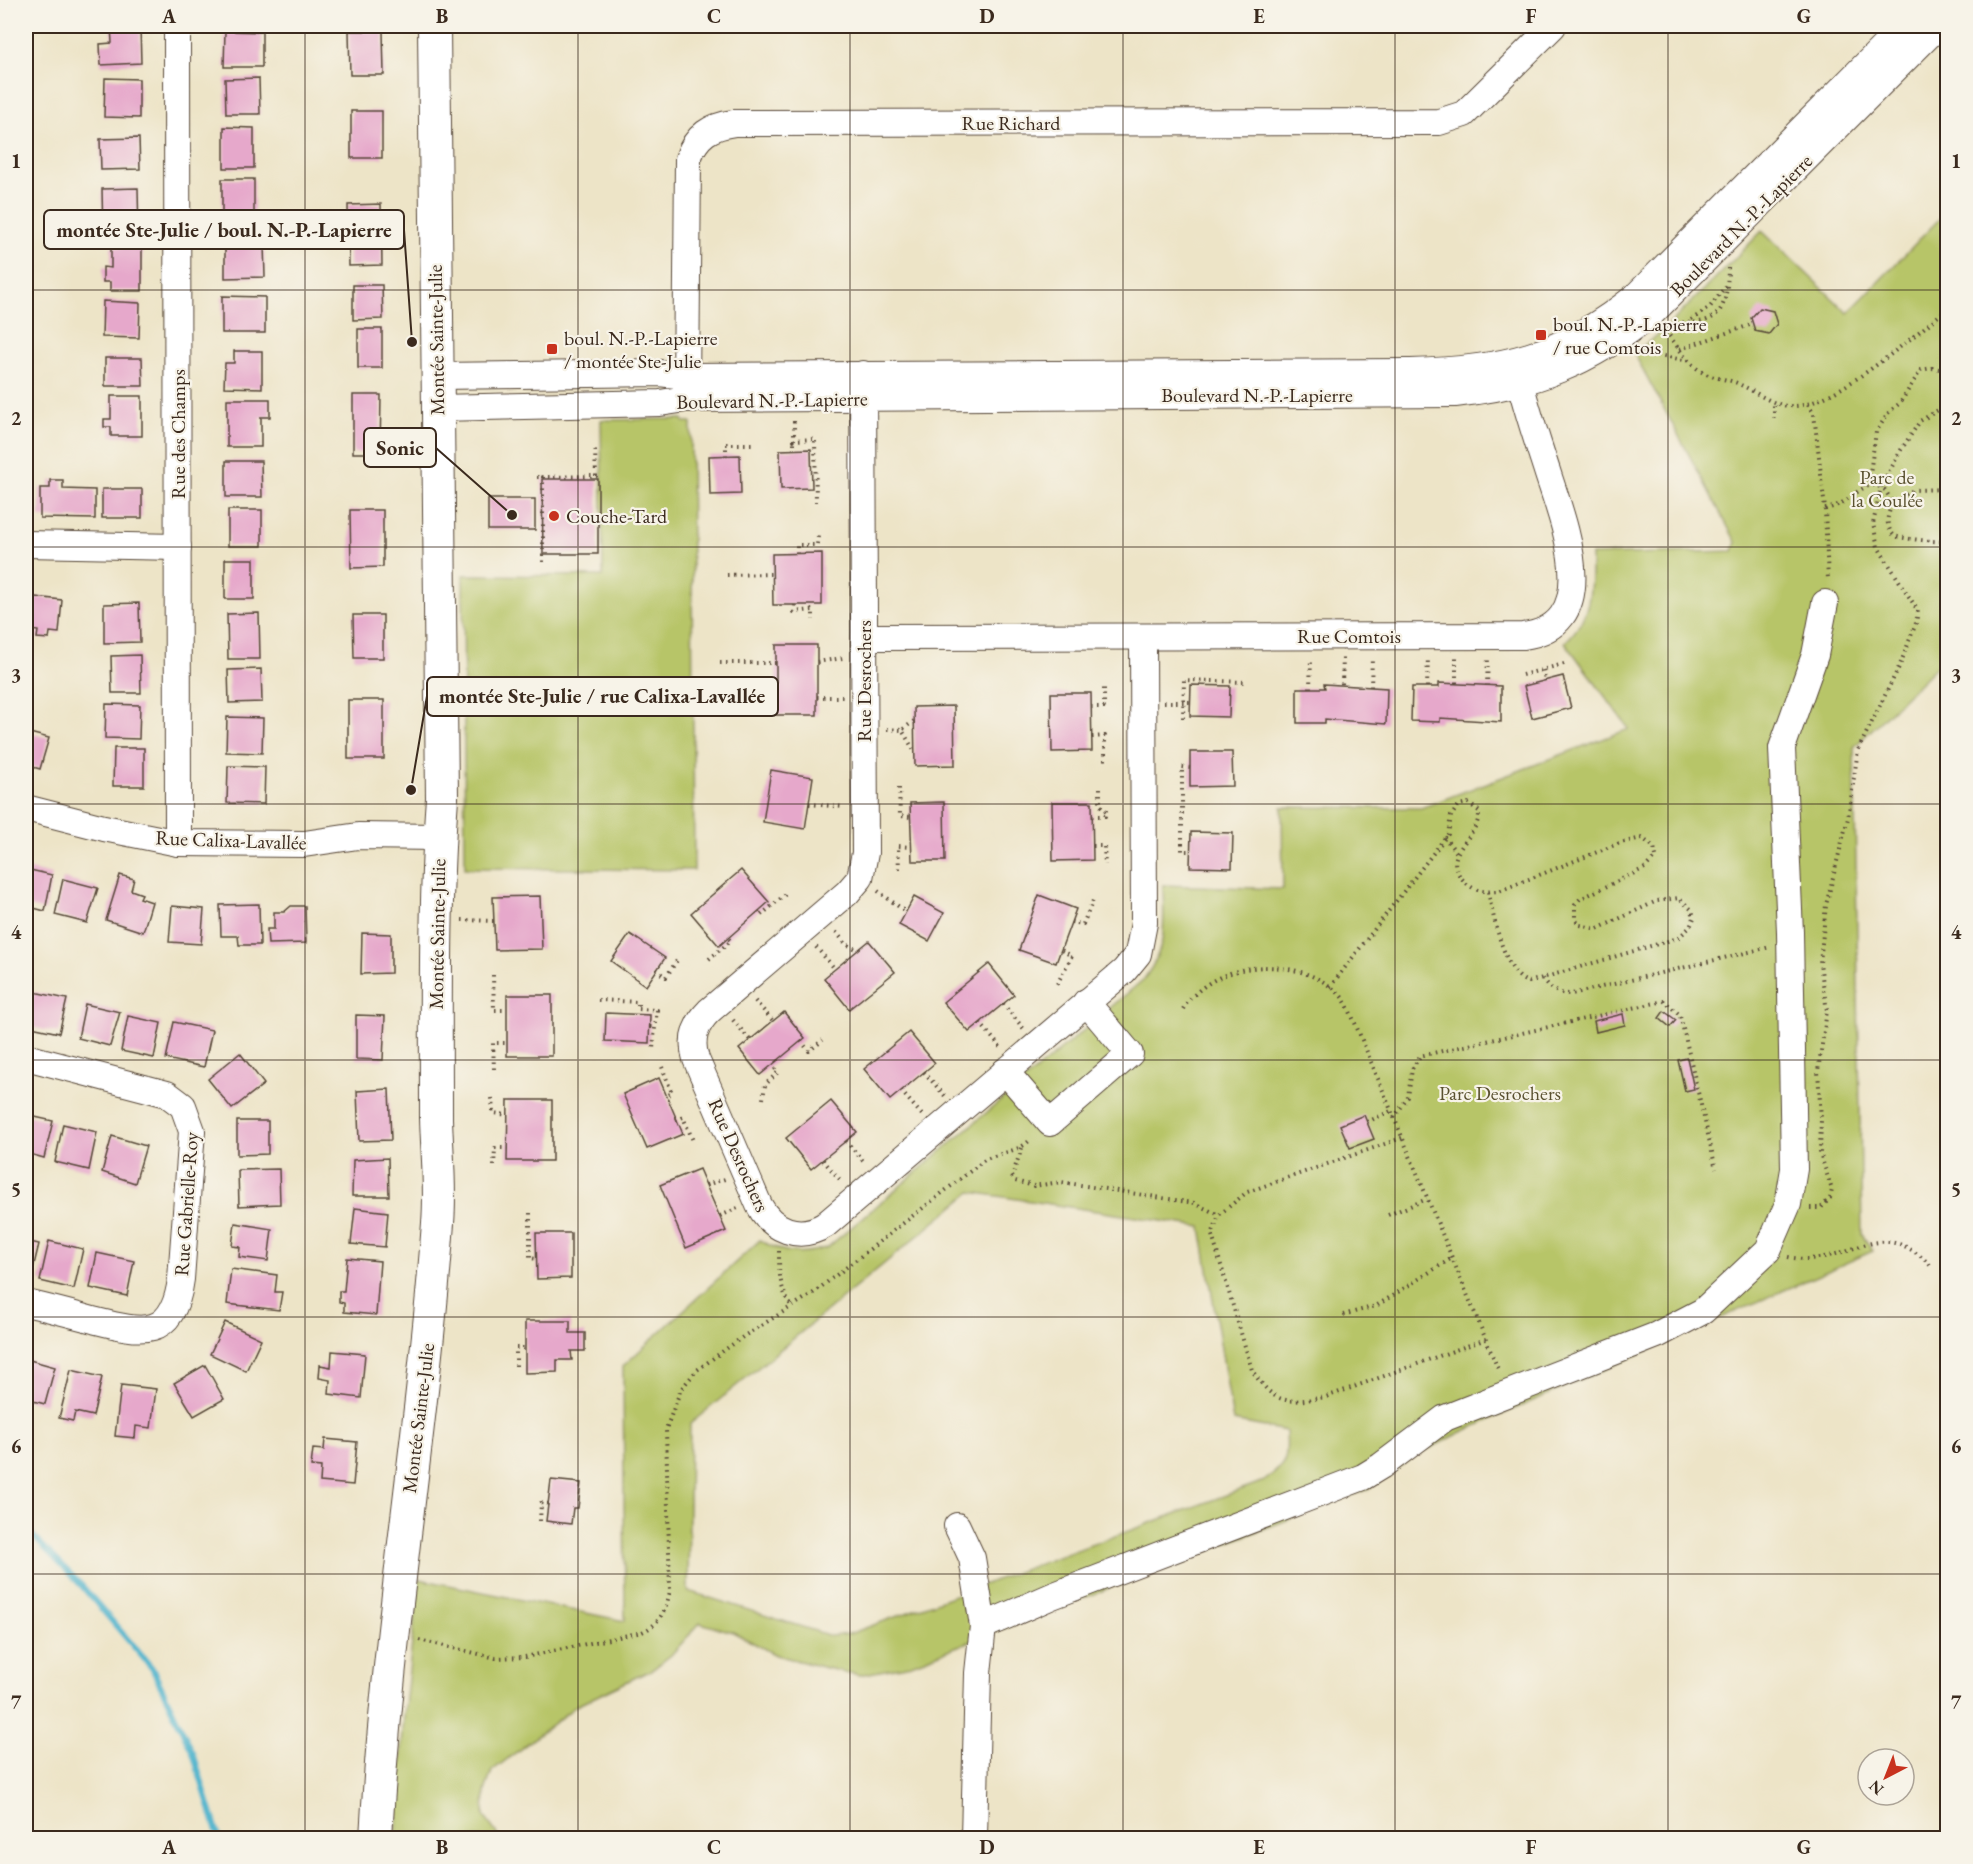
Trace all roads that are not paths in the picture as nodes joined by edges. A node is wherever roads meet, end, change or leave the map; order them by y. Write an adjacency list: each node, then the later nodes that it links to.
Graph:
1 (177, 26): 12 (street, Rue des Champs)
2 (434, 26): 7 (main road, Montée Sainte-Julie)
3 (1553, 26): 9 (street, Rue Richard)
4 (1904, 26): 6 (street, Boulevard N.-P.-Lapierre)
5 (1938, 26): 6 (street, Boulevard N.-P.-Lapierre)
6 (1517, 372): 8 (street, Boulevard N.-P.-Lapierre); 15 (street, Rue Comtois)
7 (438, 376): 9 (street, Boulevard N.-P.-Lapierre); 10 (main road, Montée Sainte-Julie)
8 (863, 385): 9 (street, Boulevard N.-P.-Lapierre); 14 (street, Rue Desrochers)
9 (686, 388): 10 (street, Boulevard N.-P.-Lapierre)
10 (438, 408): 17 (main road, Montée Sainte-Julie)
11 (26, 544): 12 (street)
12 (178, 547): 18 (street, Rue des Champs)
13 (1825, 603): 24 (street)
14 (864, 637): 15 (street, Rue Comtois); 21 (street, Rue Desrochers)
15 (1143, 637): 19 (street, Rue Desrochers)
16 (26, 808): 18 (street, Rue Calixa-Lavallée)
17 (439, 837): 18 (street, Rue Calixa-Lavallée); 25 (main road, Montée Sainte-Julie)
18 (178, 843)
19 (1086, 1002): 21 (street, Rue Desrochers); 21 (street)
20 (26, 1057): 22 (street, Rue Gabrielle-Roy)
21 (1005, 1071)
22 (26, 1303)
23 (957, 1526): 24 (street)
24 (983, 1626): 26 (street)
25 (376, 1839)
26 (974, 1839)

